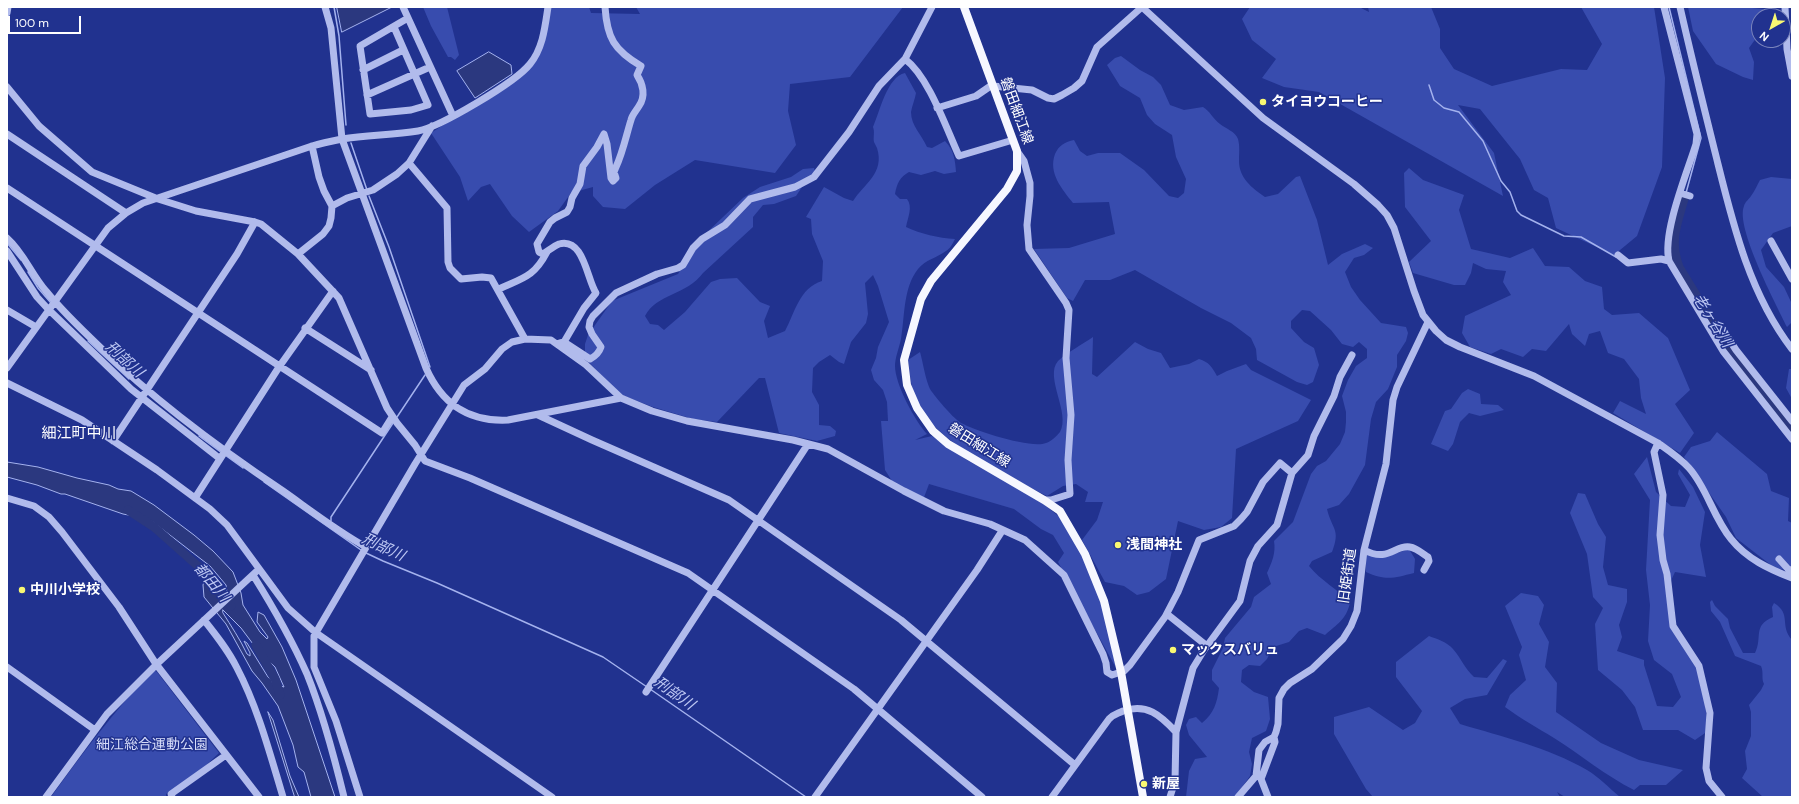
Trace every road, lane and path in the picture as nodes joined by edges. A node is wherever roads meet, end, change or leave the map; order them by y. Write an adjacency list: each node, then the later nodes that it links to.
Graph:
1 (8, 7): 12 (street)
2 (325, 7): 29 (street)
3 (404, 7): 13 (street)
4 (548, 7): 26 (street)
5 (605, 7): 46 (street)
6 (932, 7): 16 (street)
7 (964, 7): 22 (main road, 磐田細江線)
8 (1142, 7): 22 (street); 57 (street)
9 (1664, 7): 21 (street)
10 (1680, 7): 21 (street)
11 (1785, 7): 20 (street)
12 (7, 13)
13 (408, 18): 14 (street); 17 (street)
14 (394, 28): 15 (street); 18 (street)
15 (403, 50): 18 (street); 19 (street)
16 (905, 59): 25 (street); 62 (street)
17 (430, 67): 19 (street); 26 (street)
18 (363, 70): 24 (street)
19 (414, 75): 24 (street); 24 (street)
20 (1792, 76)
21 (1690, 82): 36 (street); 64 (street)
22 (993, 86): 25 (street); 30 (main road, 磐田細江線)
23 (7, 88): 38 (street)
24 (367, 95)
25 (938, 108): 30 (street)
26 (453, 116): 27 (street)
27 (432, 126): 29 (street); 33 (street)
28 (7, 134): 40 (street)
29 (342, 139): 31 (street); 35 (street)
30 (1013, 140): 32 (main road, 磐田細江線)
31 (312, 146): 38 (street); 39 (street)
32 (1017, 151): 86 (street); 86 (main road, 磐田細江線)
33 (409, 163): 35 (street); 51 (street)
34 (7, 188): 44 (street)
35 (361, 193): 39 (street); 72 (street)
36 (1680, 193): 37 (street); 49 (street)
37 (1690, 196)
38 (158, 199): 40 (street); 41 (street)
39 (332, 206): 47 (street)
40 (126, 213): 44 (street)
41 (255, 222): 47 (street); 56 (street)
42 (7, 238): 53 (street)
43 (1771, 241): 50 (street)
44 (95, 246): 53 (street); 56 (street)
45 (7, 251): 54 (street)
46 (547, 252): 51 (street); 62 (street)
47 (298, 254): 52 (street)
48 (1618, 255): 49 (street)
49 (1668, 259): 60 (street)
50 (1792, 279)
51 (498, 289): 61 (street)
52 (333, 290): 59 (street); 68 (street)
53 (54, 301): 54 (street); 70 (street)
54 (48, 309): 58 (street); 70 (street)
55 (7, 310): 58 (street)
56 (197, 313): 66 (street); 70 (street)
57 (1428, 322): 78 (street); 90 (street, 旧姫街道)
58 (36, 327): 67 (street)
59 (305, 328): 66 (street); 68 (street)
60 (1711, 329): 75 (street); 76 (street)
61 (525, 339): 63 (street); 72 (street)
62 (564, 342): 63 (street)
63 (556, 343): 71 (street)
64 (1792, 349)
65 (1352, 355): 83 (street)
66 (279, 366): 74 (street); 80 (street)
67 (7, 368)
68 (371, 371): 74 (street)
69 (7, 383): 77 (street)
70 (144, 393): 77 (street); 80 (street); 82 (street)
71 (621, 398): 73 (street); 79 (street)
72 (452, 404): 73 (street); 81 (street)
73 (538, 415): 87 (street)
74 (392, 417): 81 (street)
75 (1792, 421)
76 (1792, 439)
77 (113, 442): 85 (street)
78 (1658, 443): 96 (street); 128 (street)
79 (808, 444): 87 (street); 88 (street)
80 (224, 451): 82 (street); 89 (street)
81 (421, 455): 89 (street); 97 (street)
82 (219, 458): 85 (street)
83 (1292, 473): 98 (street); 102 (street)
84 (7, 498): 103 (street)
85 (195, 498): 92 (street)
86 (1044, 500): 105 (main road, 磐田細江線)
87 (758, 519): 97 (street); 101 (street)
88 (1002, 531): 101 (street); 105 (street)
89 (364, 550): 100 (street)
90 (1364, 550): 93 (street); 111 (street, 旧姫街道)
91 (1779, 559): 94 (street)
92 (259, 569): 95 (street); 100 (street)
93 (1424, 570)
94 (1792, 571)
95 (251, 576): 99 (street); 118 (street)
96 (1792, 578)
97 (713, 590): 106 (street); 107 (street)
98 (1167, 614): 102 (street); 105 (street)
99 (205, 619): 103 (street); 117 (street)
100 (315, 632): 119 (street); 120 (street)
101 (925, 641): 107 (street); 113 (street)
102 (1207, 646): 110 (street)
103 (156, 664): 109 (street); 112 (street)
104 (7, 667): 109 (street)
105 (1121, 672): 108 (main road, 磐田細江線)
106 (646, 692)
107 (878, 710): 121 (street); 122 (street)
108 (1127, 710): 110 (street); 113 (street); 124 (main road, 磐田細江線)
109 (95, 730): 114 (street)
110 (1176, 732): 125 (street)
111 (1274, 737): 126 (street); 127 (street, 旧姫街道)
112 (226, 755): 115 (street); 116 (street)
113 (1075, 765): 123 (street)
114 (46, 797)
115 (172, 797)
116 (259, 797)
117 (283, 797)
118 (344, 797)
119 (360, 797)
120 (552, 797)
121 (815, 797)
122 (982, 797)
123 (1052, 797)
124 (1143, 797)
125 (1170, 797)
126 (1238, 797)
127 (1268, 797)
128 (1722, 797)

